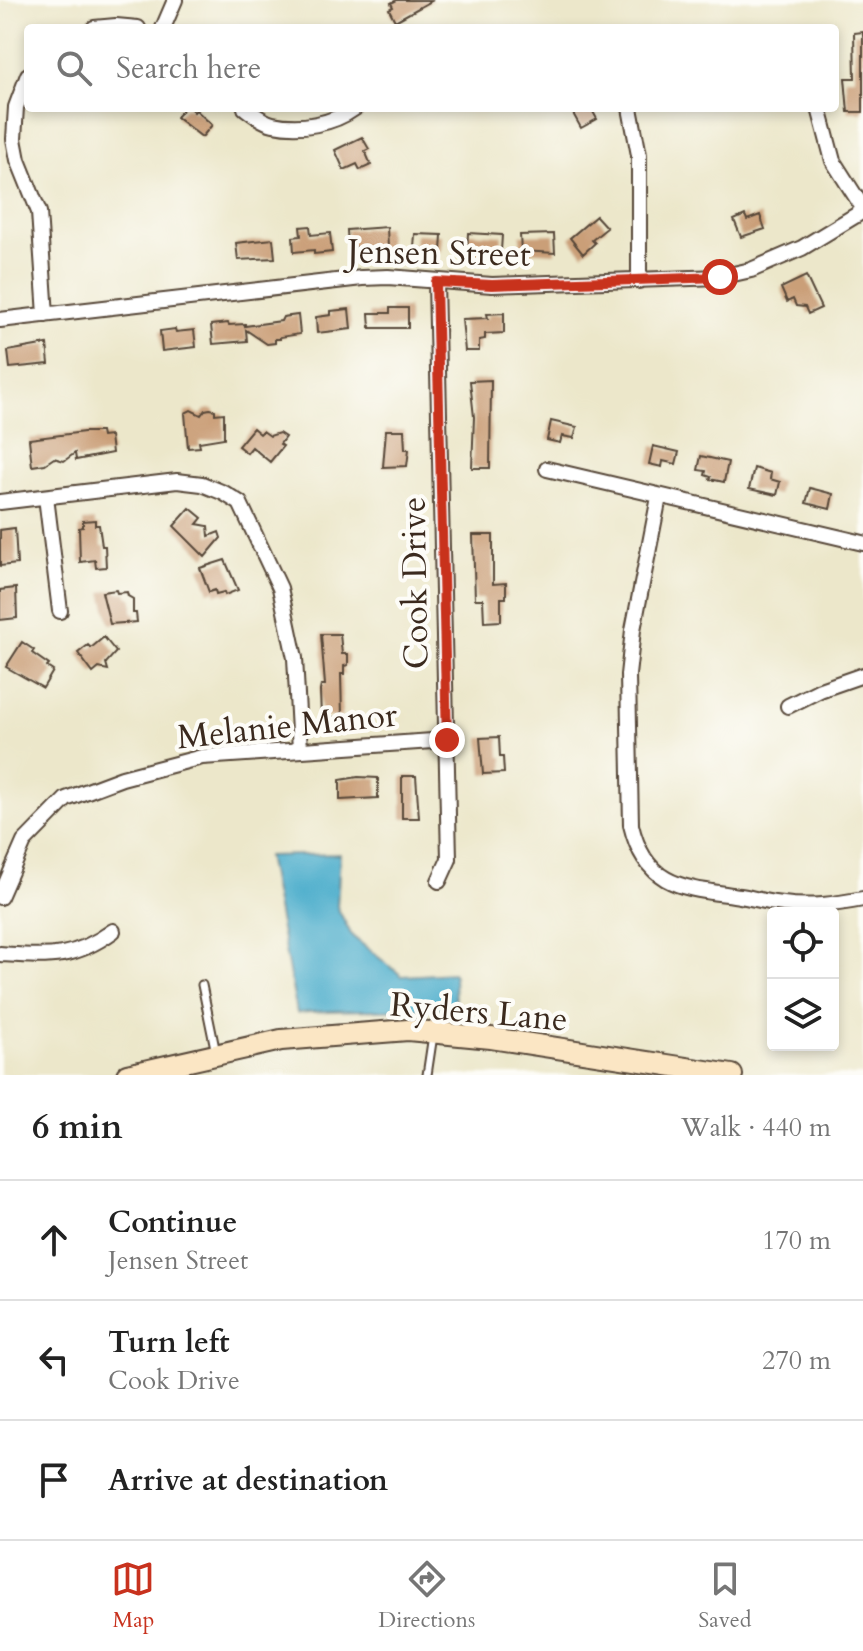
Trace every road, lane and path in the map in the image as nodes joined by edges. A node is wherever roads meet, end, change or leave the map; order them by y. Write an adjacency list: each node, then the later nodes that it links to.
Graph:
1 (175, 0): 2 (street)
2 (165, 24)
3 (24, 86): 11 (street)
4 (252, 112): 5 (street)
5 (348, 112)
6 (631, 112): 9 (street)
7 (820, 112): 8 (street)
8 (863, 210): 9 (street, Jensen Street)
9 (639, 281): 10 (street, Jensen Street)
10 (436, 282): 11 (street, Jensen Street); 21 (street, Cook Drive)
11 (46, 315): 12 (street, Jensen Street)
12 (0, 320)
13 (547, 469): 15 (street)
14 (46, 497): 16 (street); 18 (street); 22 (street)
15 (659, 497): 17 (street); 25 (street)
16 (0, 502)
17 (863, 543)
18 (60, 611)
19 (863, 675): 20 (street)
20 (788, 706)
21 (447, 740): 22 (street, Melanie Manor); 23 (street, Cook Drive)
22 (300, 750): 24 (street, Melanie Manor)
23 (439, 881)
24 (0, 897)
25 (863, 899)
26 (113, 931): 27 (street)
27 (0, 954)
28 (202, 985): 30 (lane)
29 (434, 1032): 30 (main road, Ryders Lane); 31 (main road, Ryders Lane); 33 (lane)
30 (217, 1054): 32 (main road, Ryders Lane)
31 (663, 1070): 34 (main road, Ryders Lane)
32 (127, 1075)
33 (427, 1075)
34 (732, 1075)

